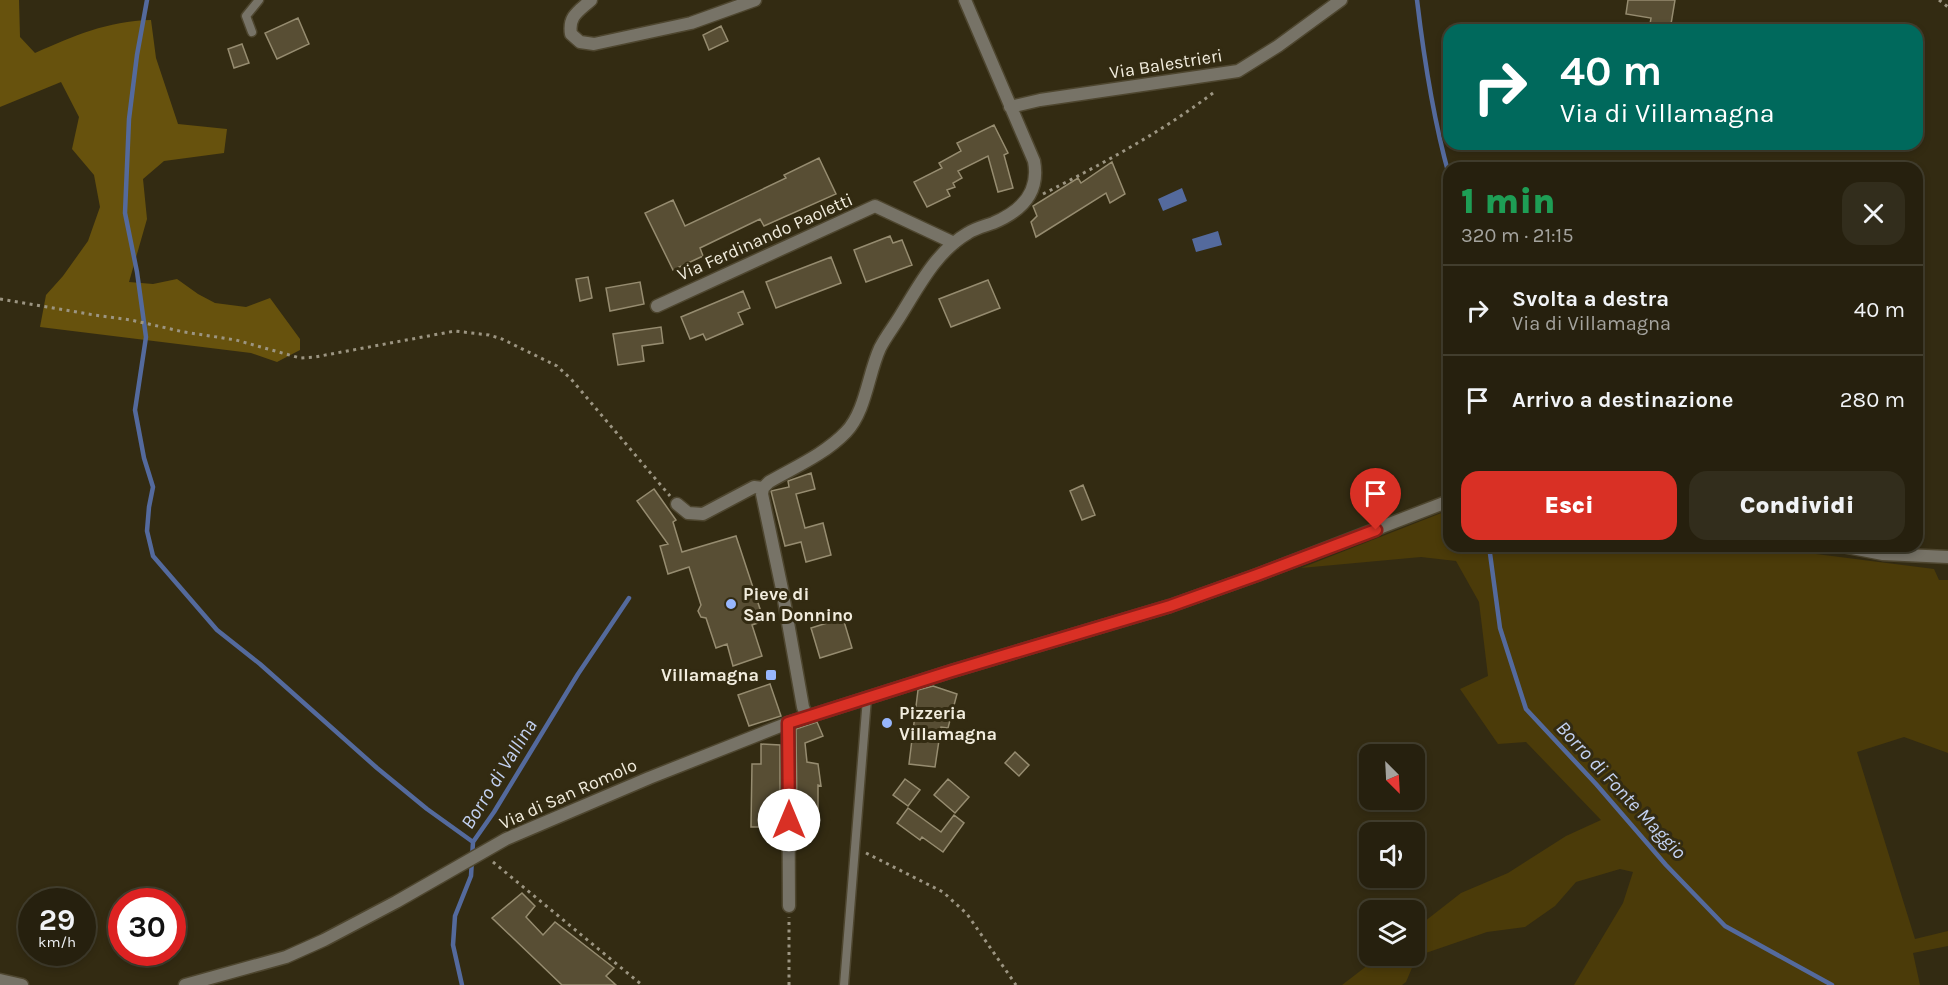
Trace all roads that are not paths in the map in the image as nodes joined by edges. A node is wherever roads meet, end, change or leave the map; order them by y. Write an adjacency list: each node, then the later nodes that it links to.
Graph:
1 (259, 0): 6 (lane)
2 (591, 0): 3 (street)
3 (755, 0)
4 (965, 0): 7 (street)
5 (1341, 0): 7 (street, Via Balestrieri)
6 (252, 32)
7 (1010, 106): 8 (street)
8 (954, 243): 9 (street, Via Ferdinando Paoletti); 10 (street)
9 (657, 306)
10 (763, 489): 12 (street); 16 (street)
11 (1443, 503): 15 (street, Via di San Romolo)
12 (677, 504)
13 (1873, 552): 14 (street)
14 (1948, 557)
15 (867, 698): 16 (street, Via di San Romolo); 22 (lane)
16 (807, 717): 17 (street, Via di San Romolo)
17 (788, 723): 18 (street); 21 (street, Via di San Romolo)
18 (789, 906)
19 (0, 980): 20 (street)
20 (22, 985)
21 (185, 985)
22 (844, 985)

